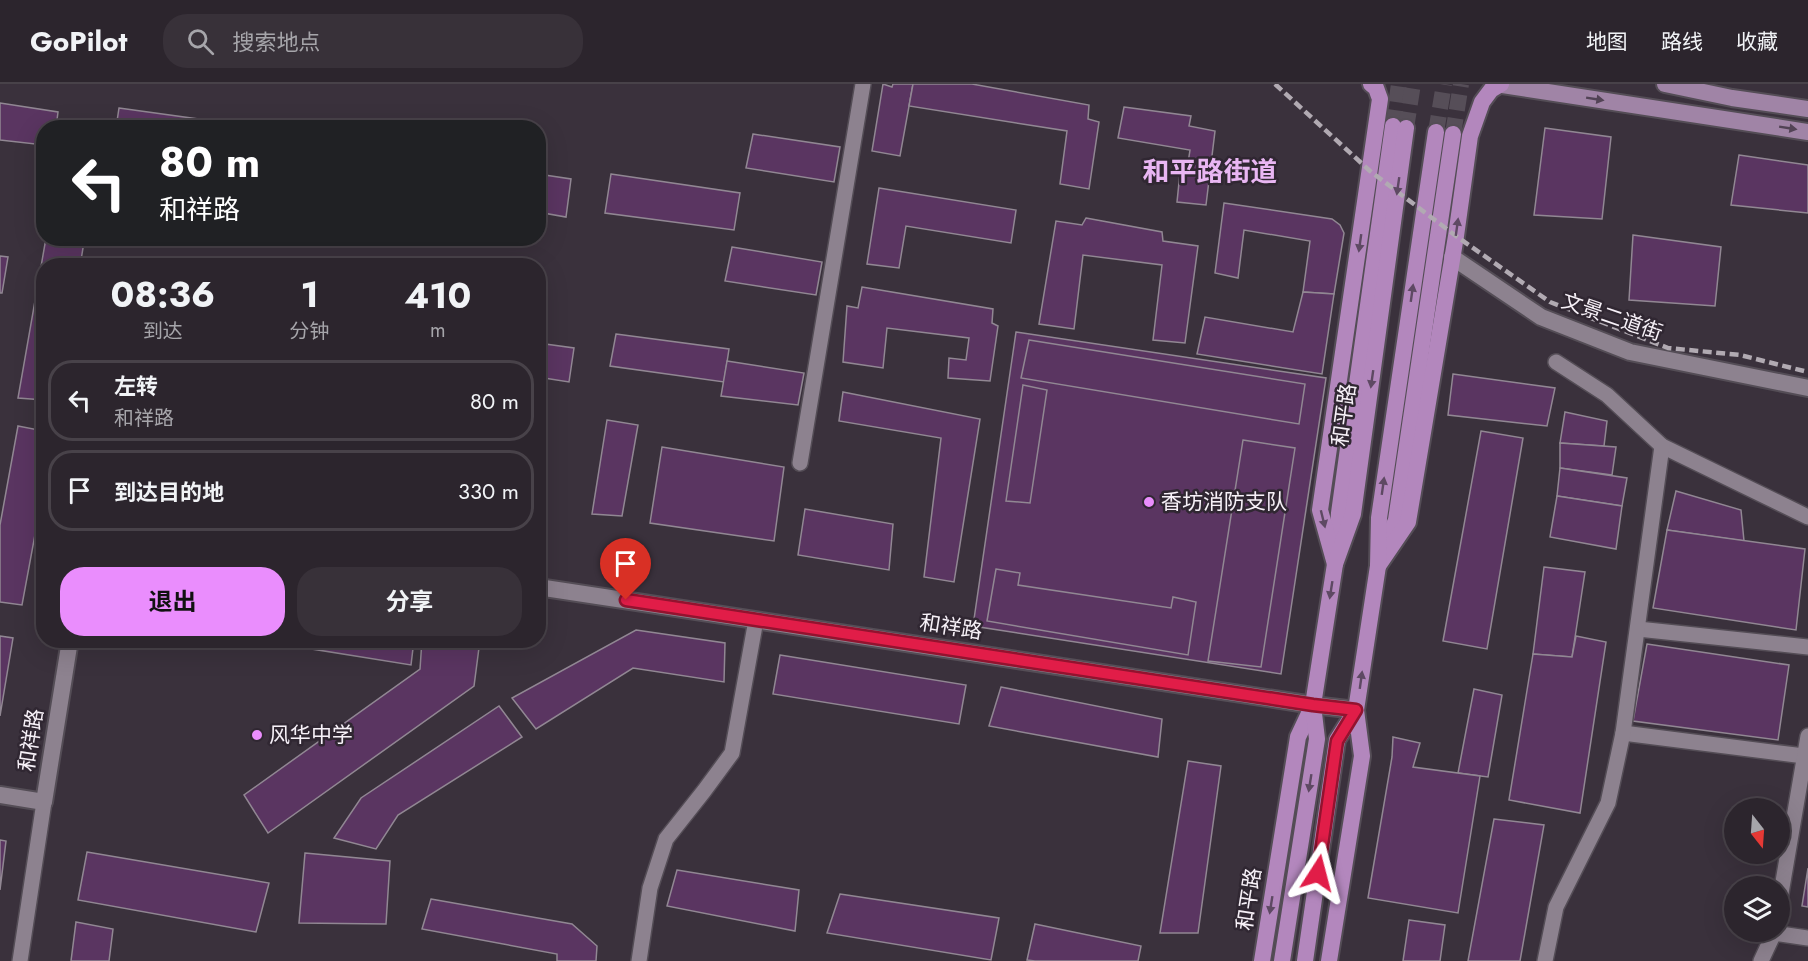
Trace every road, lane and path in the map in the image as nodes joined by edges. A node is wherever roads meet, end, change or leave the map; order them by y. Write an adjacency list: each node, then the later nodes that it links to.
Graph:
1 (863, 84): 15 (street)
2 (1371, 84): 17 (main road, one-way to 17)
3 (1496, 84): 4 (main road)
4 (1501, 84): 9 (main road, one-way to 9); 11 (main road, one-way to 4)
5 (1665, 84): 6 (main road)
6 (1808, 109)
7 (1400, 127): 17 (main road, 和平路, one-way to 17)
8 (1436, 132): 18 (main road, one-way to 8)
9 (1808, 132)
10 (1453, 134): 18 (main road)
11 (1452, 257): 13 (street, 文景二道街); 18 (main road)
12 (1556, 362): 14 (street)
13 (1808, 388)
14 (1662, 447): 16 (street); 21 (street)
15 (800, 463)
16 (1808, 517)
17 (1335, 564): 24 (main road, 和平路, one-way to 24)
18 (1378, 566): 25 (main road, one-way to 18)
19 (546, 588): 20 (street, 和祥路)
20 (756, 620): 24 (street, 和祥路); 36 (street)
21 (1638, 629): 22 (street); 26 (street)
22 (1808, 647)
23 (69, 648): 30 (street, 和祥路)
24 (1313, 705): 25 (street, 和祥路); 37 (main road, 和平路, one-way to 37); 38 (main road, 和平路, one-way to 38)
25 (1356, 710): 39 (main road); 40 (main road)
26 (1623, 733): 28 (street); 41 (street)
27 (1808, 736): 28 (street)
28 (1804, 756): 31 (street)
29 (0, 795): 30 (street, 和祥路)
30 (44, 802): 35 (street)
31 (1784, 876)
32 (1790, 935): 33 (street)
33 (1808, 938)
34 (1770, 942): 42 (street)
35 (20, 961)
36 (639, 961)
37 (1262, 961)
38 (1282, 961)
39 (1305, 961)
40 (1329, 961)
41 (1545, 961)
42 (1761, 961)

